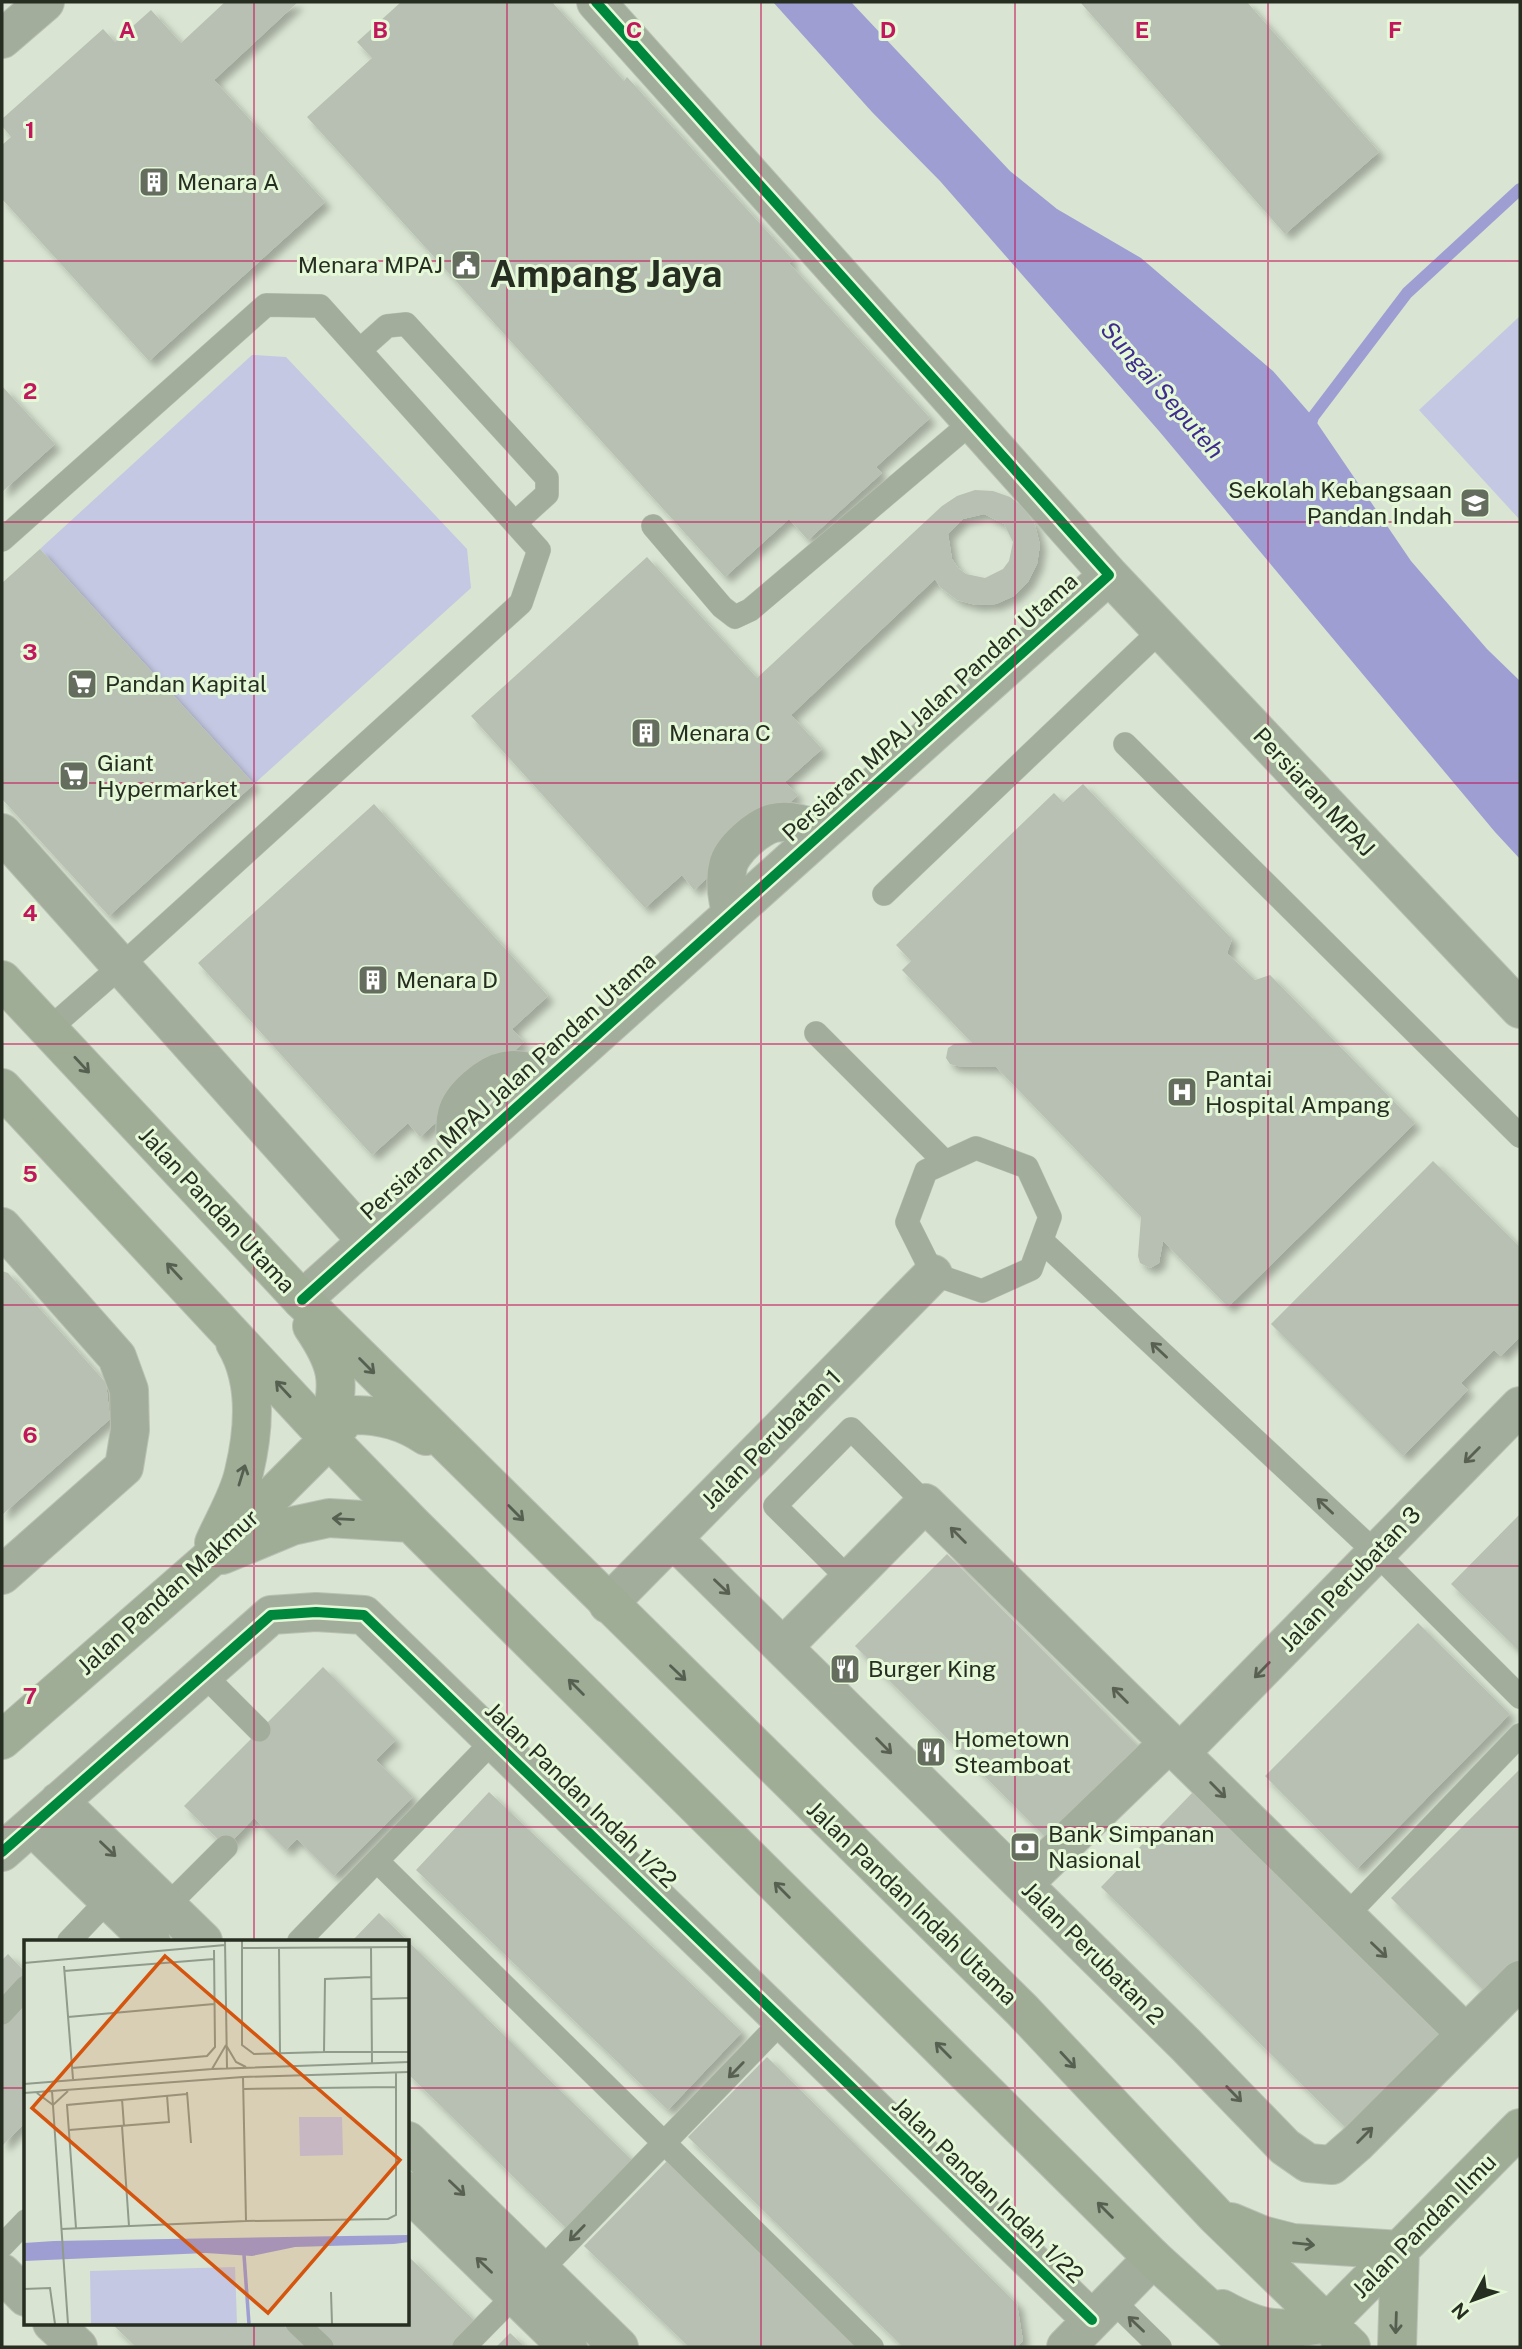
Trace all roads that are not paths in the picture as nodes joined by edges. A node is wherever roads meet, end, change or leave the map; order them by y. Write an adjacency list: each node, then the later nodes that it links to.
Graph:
1 (45, 2): 3 (street)
2 (596, 2): 5 (street, Persiaran MPAJ Jalan Pandan Utama)
3 (2, 40)
4 (360, 350): 6 (lane); 6 (lane); 8 (lane)
5 (972, 422): 7 (lane); 9 (street, Persiaran MPAJ Jalan Pandan Utama)
6 (515, 523): 14 (lane)
7 (653, 526)
8 (2, 540)
9 (1109, 575): 10 (street, Persiaran MPAJ); 23 (street, Persiaran MPAJ Jalan Pandan Utama)
10 (1161, 630): 13 (lane); 16 (street, Persiaran MPAJ)
11 (1125, 744): 20 (lane)
12 (2, 833): 14 (street)
13 (884, 894)
14 (121, 967): 17 (lane); 23 (street)
15 (2, 979): 17 (main road, Jalan Pandan Utama)
16 (1520, 1009)
17 (48, 1030): 26 (main road, Jalan Pandan Utama, one-way to 26)
18 (816, 1033): 21 (lane)
19 (2, 1087): 27 (main road, one-way to 19)
20 (1520, 1136)
21 (945, 1162): 24 (lane); 25 (lane)
22 (2, 1227): 36 (street)
23 (367, 1241): 26 (street, Persiaran MPAJ Jalan Pandan Utama)
24 (1042, 1241): 25 (lane); 34 (lane, one-way to 24)
25 (933, 1274): 33 (street, Jalan Perubatan 1)
26 (290, 1287): 29 (main road); 30 (main road, Jalan Pandan Utama, one-way to 30)
27 (221, 1321): 29 (main road, one-way to 27); 35 (main road, one-way to 27)
28 (1520, 1406): 34 (street, Jalan Perubatan 3, one-way to 34)
29 (329, 1439): 30 (main road, Jalan Pandan Makmur); 32 (main road); 35 (main road, Jalan Pandan Makmur)
30 (467, 1465): 38 (main road, Jalan Pandan Indah Utama, one-way to 38)
31 (925, 1503): 37 (street); 37 (lane); 46 (street, one-way to 31)
32 (411, 1523): 35 (main road, one-way to 35); 72 (main road, one-way to 32)
33 (673, 1539): 38 (street, Jalan Perubatan 1); 39 (street, Jalan Perubatan 2, one-way to 39)
34 (1375, 1552): 41 (lane); 46 (street, Jalan Perubatan 3, one-way to 46)
35 (207, 1561): 44 (main road, Jalan Pandan Makmur)
36 (2, 1575)
37 (850, 1580): 39 (street)
38 (608, 1604): 68 (main road, Jalan Pandan Indah Utama, one-way to 68)
39 (783, 1647): 51 (street, Jalan Perubatan 2, one-way to 51)
40 (203, 1674): 42 (lane); 45 (street, Jalan Pandan Indah 1/22); 47 (street, Jalan Pandan Indah 1/22)
41 (1520, 1697)
42 (259, 1730)
43 (1520, 1735): 54 (lane)
44 (2, 1740)
45 (494, 1740): 50 (lane); 62 (street, Jalan Pandan Indah 1/22)
46 (1174, 1748): 51 (street, Jalan Perubatan 3); 54 (street, one-way to 54)
47 (45, 1813): 49 (street, Jalan Pandan Indah 1/22); 52 (street); 53 (street, one-way to 53)
48 (226, 1847): 53 (lane)
49 (2, 1852)
50 (377, 1861): 58 (lane); 66 (lane)
51 (1023, 1884): 63 (street, Jalan Perubatan 2, one-way to 63)
52 (108, 1900): 55 (lane); 56 (street)
53 (167, 1906): 57 (street)
54 (1346, 1917): 63 (street, one-way to 63)
55 (70, 1940)
56 (150, 1940)
57 (202, 1940)
58 (300, 1940)
59 (1520, 1980): 63 (street, Jalan Perubatan 2)
60 (24, 1989): 61 (lane)
61 (2, 2013)
62 (783, 2020): 66 (lane, one-way to 66); 77 (street, Jalan Pandan Indah 1/22)
63 (1466, 2034)
64 (1520, 2128): 71 (main road, Jalan Pandan Ilmu)
65 (410, 2143): 74 (street, one-way to 74)
66 (664, 2144): 74 (lane, one-way to 74); 86 (lane)
67 (410, 2193): 74 (street, one-way to 67)
68 (1216, 2216): 71 (main road, one-way to 71); 80 (main road, Jalan Pandan Indah Utama)
69 (24, 2223): 70 (lane)
70 (2, 2246)
71 (1400, 2250): 80 (main road, Jalan Pandan Ilmu); 90 (main road, one-way to 90)
72 (1153, 2258): 76 (main road); 77 (street)
73 (2, 2273): 75 (street)
74 (528, 2283): 83 (lane); 84 (street); 85 (street)
75 (24, 2295)
76 (1195, 2295): 80 (main road); 89 (main road)
77 (1102, 2311): 87 (street); 88 (lane, one-way to 77)
78 (53, 2324): 81 (street)
79 (298, 2324): 82 (lane)
80 (1334, 2339)
81 (78, 2347)
82 (322, 2347)
83 (464, 2347)
84 (568, 2347)
85 (620, 2347)
86 (872, 2347)
87 (1066, 2347)
88 (1160, 2347)
89 (1251, 2347)
90 (1396, 2347)

